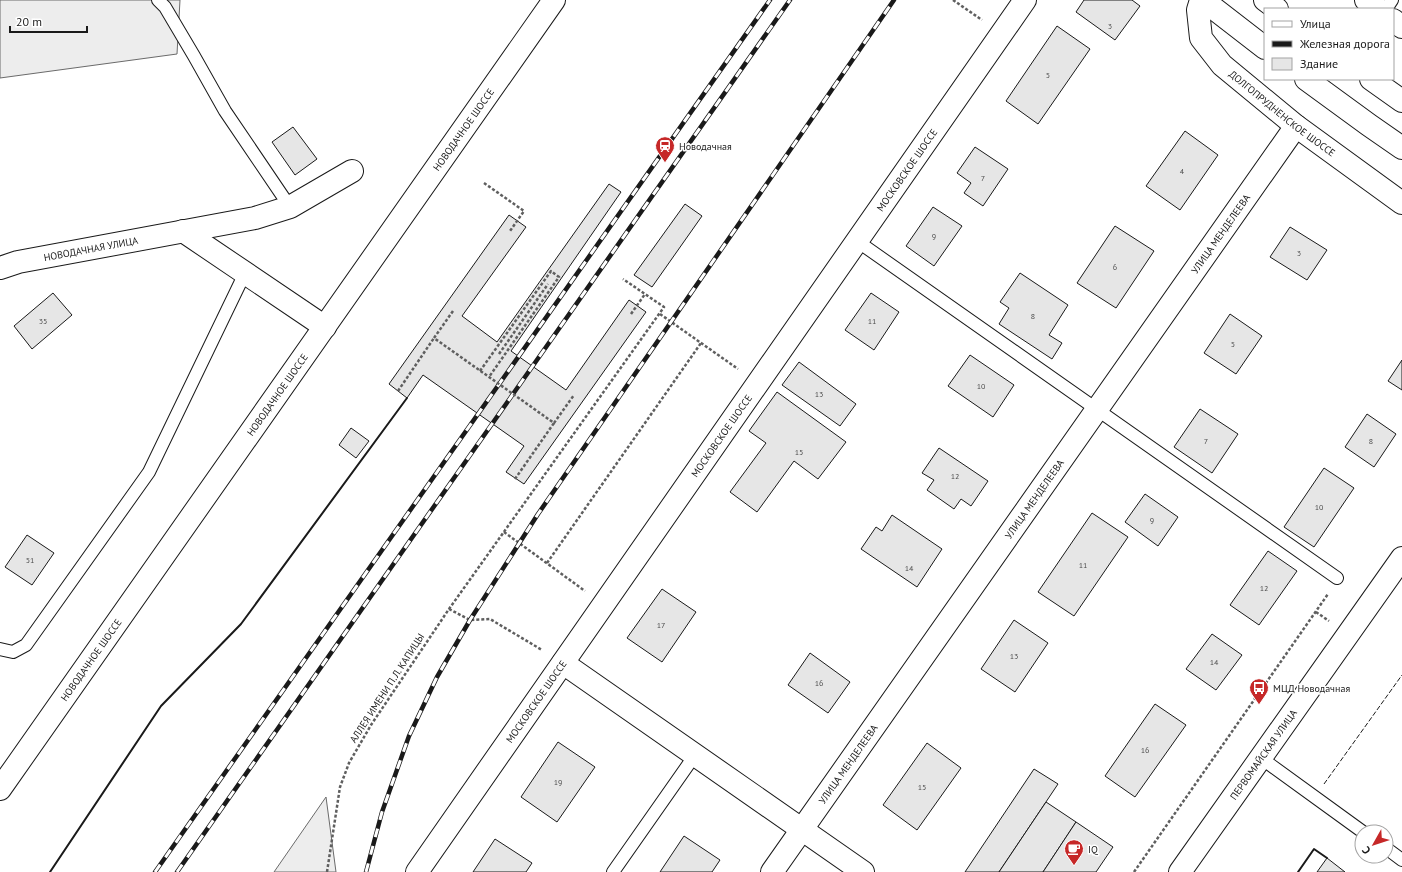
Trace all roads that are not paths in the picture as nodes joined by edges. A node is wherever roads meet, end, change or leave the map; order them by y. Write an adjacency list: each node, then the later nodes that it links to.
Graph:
1 (158, 0): 19 (lane)
2 (554, 0): 24 (street, НОВОДАЧНОЕ ШОССЕ)
3 (1025, 0): 21 (street, МОСКОВСКОЕ ШОССЕ)
4 (1202, 0): 11 (street, ДОЛГОПРУДНЕНСКОЕ ШОССЕ); 15 (street, ДОЛГОПРУДНЕНСКОЕ ШОССЕ)
5 (1265, 0): 7 (street)
6 (1366, 0): 8 (street)
7 (1276, 8)
8 (1377, 8)
9 (1394, 21): 10 (street)
10 (1402, 27)
11 (1264, 47)
12 (1307, 80): 16 (street)
13 (1372, 80): 14 (street)
14 (1396, 97)
15 (1296, 126): 18 (street, ДОЛГОПРУДНЕНСКОЕ ШОССЕ); 25 (street, УЛИЦА МЕНДЕЛЕЕВА)
16 (1402, 148)
17 (352, 171): 19 (street, НОВОДАЧНАЯ УЛИЦА)
18 (1402, 203)
19 (290, 207): 20 (street, НОВОДАЧНАЯ УЛИЦА)
20 (183, 232): 22 (street, НОВОДАЧНАЯ УЛИЦА); 23 (street)
21 (857, 241): 25 (lane); 29 (street, МОСКОВСКОЕ ШОССЕ)
22 (0, 268)
23 (246, 274): 24 (street); 28 (lane)
24 (325, 327): 32 (street, НОВОДАЧНОЕ ШОССЕ)
25 (1097, 410): 27 (lane); 34 (street, УЛИЦА МЕНДЕЛЕЕВА)
26 (1402, 558): 31 (street, ПЕРВОМАЙСКАЯ УЛИЦА)
27 (1338, 578)
28 (0, 649)
29 (562, 663): 30 (street); 35 (street, МОСКОВСКОЕ ШОССЕ)
30 (695, 755): 34 (street); 36 (lane)
31 (1261, 758): 33 (lane); 39 (street, ПЕРВОМАЙСКАЯ УЛИЦА)
32 (0, 789)
33 (1354, 825)
34 (802, 830): 37 (street, УЛИЦА МЕНДЕЛЕЕВА); 38 (street)
35 (417, 872)
36 (613, 872)
37 (772, 872)
38 (863, 872)
39 (1180, 872)

